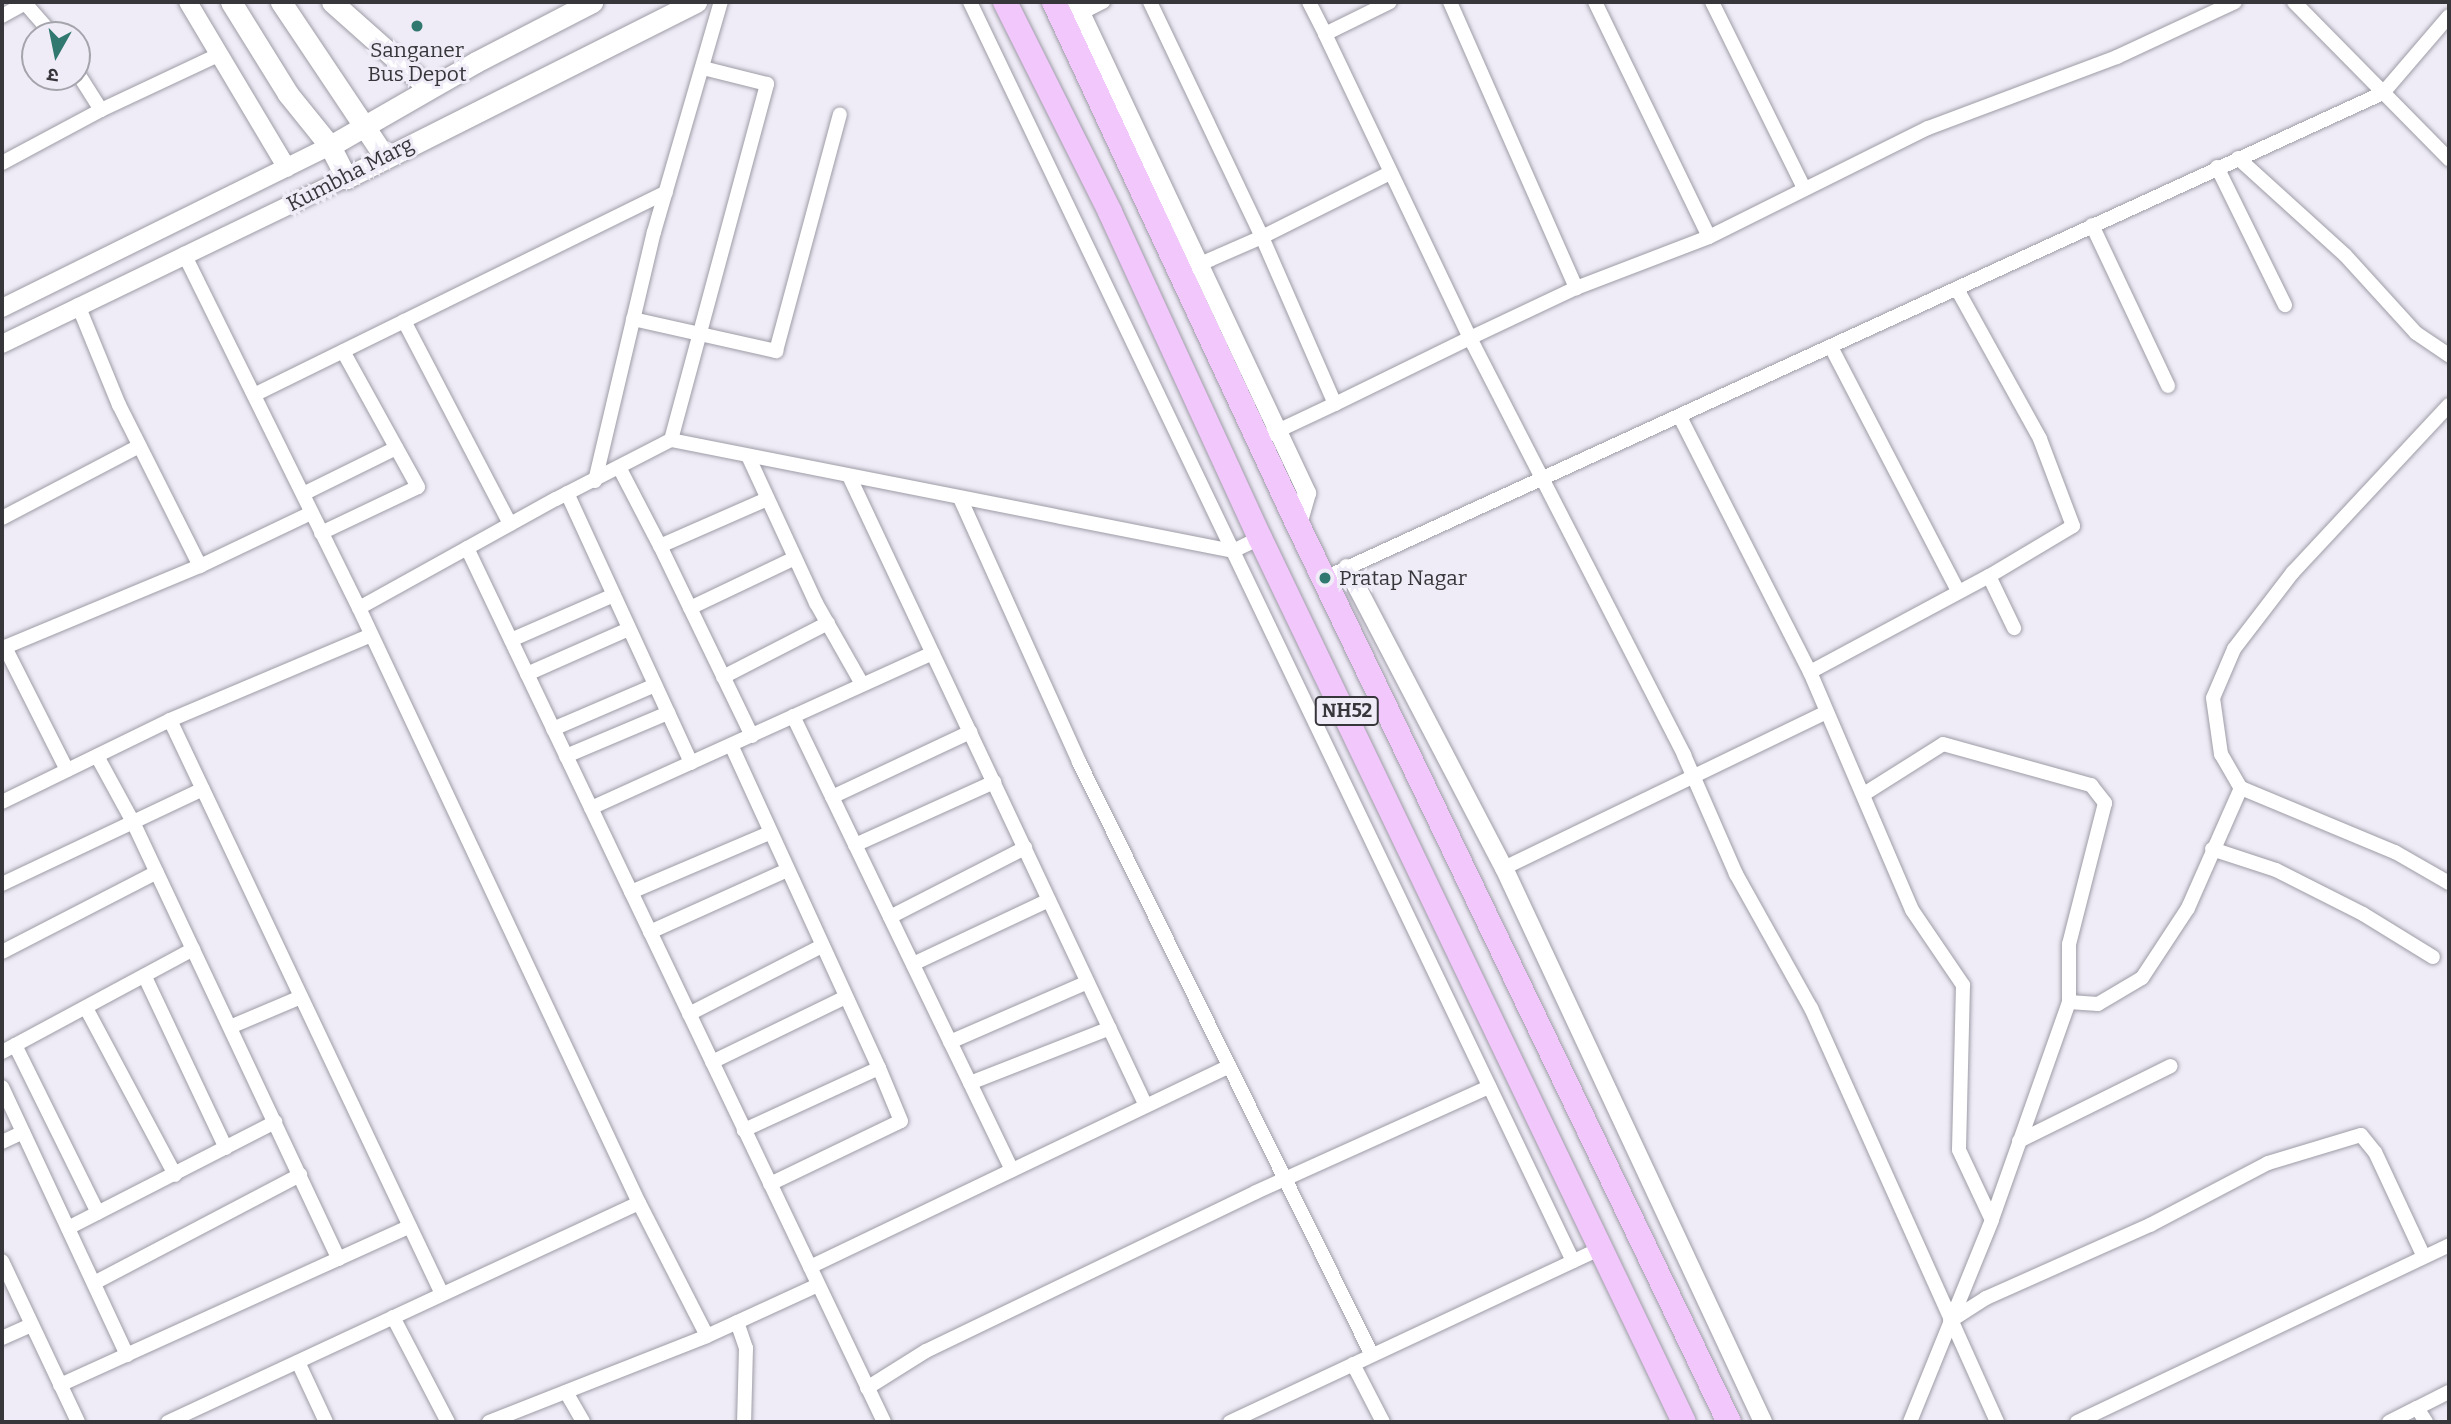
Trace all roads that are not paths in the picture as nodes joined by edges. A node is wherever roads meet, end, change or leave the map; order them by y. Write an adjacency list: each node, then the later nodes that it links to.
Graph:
1 (24, 2): 21 (street); 23 (street)
2 (188, 2): 25 (street)
3 (231, 2): 33 (main road)
4 (281, 2): 32 (main road)
5 (332, 2): 27 (main road)
6 (592, 2): 27 (main road, Kumbha Marg)
7 (696, 2): 34 (main road, Kumbha Marg)
8 (721, 2): 26 (street)
9 (971, 2): 87 (street)
10 (1005, 2): 84 (highway, NH52)
11 (1103, 2): 20 (street)
12 (1150, 2): 45 (street)
13 (1308, 2): 24 (street)
14 (1390, 2): 24 (street)
15 (1450, 2): 49 (street)
16 (1595, 2): 46 (street)
17 (1712, 2): 42 (street)
18 (2235, 2): 42 (street)
19 (2294, 2): 29 (street)
20 (1069, 9): 48 (highway, NH52)
21 (2, 16)
22 (2449, 16): 29 (street)
23 (41, 21)
24 (1325, 34): 40 (street)
25 (220, 54): 30 (street); 39 (street)
26 (703, 68): 43 (street); 56 (street)
27 (429, 88): 32 (main road, Kumbha Marg)
28 (89, 91): 30 (street)
29 (2383, 93): 35 (street); 36 (street)
30 (101, 110): 37 (street)
31 (840, 114): 56 (street)
32 (366, 124): 33 (main road, Kumbha Marg); 34 (main road)
33 (330, 146): 39 (street, Kumbha Marg); 41 (main road)
34 (384, 156): 41 (main road, Kumbha Marg)
35 (2238, 158): 38 (street); 61 (street)
36 (2449, 159)
37 (2, 163)
38 (2217, 167): 44 (street); 52 (street)
39 (287, 168): 53 (street, Kumbha Marg)
40 (1388, 174): 45 (street); 57 (street)
41 (346, 178): 47 (street, Kumbha Marg)
42 (1804, 188): 46 (street)
43 (666, 192): 54 (street); 55 (street)
44 (2092, 225): 50 (street); 62 (street)
45 (1262, 237): 48 (street); 64 (street)
46 (1709, 237): 49 (street)
47 (184, 254): 51 (street, Kumbha Marg); 63 (street)
48 (1190, 268): 67 (highway, NH52)
49 (1576, 288): 57 (street)
50 (1957, 289): 59 (street); 91 (street)
51 (78, 305): 58 (street, Kumbha Marg); 69 (street)
52 (2285, 305)
53 (2, 308)
54 (634, 319): 56 (street); 75 (street)
55 (404, 321): 60 (street); 82 (street)
56 (703, 333): 68 (street)
57 (1470, 338): 64 (street); 74 (street)
58 (2, 344)
59 (1831, 347): 66 (street); 92 (street)
60 (343, 351): 63 (street); 70 (street)
61 (2449, 355)
62 (2168, 386)
63 (254, 395): 77 (street)
64 (1335, 404): 67 (street)
65 (2449, 405): 122 (street)
66 (1679, 416): 74 (street); 103 (street)
67 (1268, 435): 90 (highway, NH52)
68 (671, 440): 71 (street); 72 (street)
69 (139, 446): 81 (street); 89 (street)
70 (396, 448): 77 (street); 83 (street)
71 (749, 458): 73 (street); 79 (street)
72 (620, 469): 75 (street); 85 (street)
73 (850, 478): 78 (street); 102 (street)
74 (1542, 479): 90 (street); 120 (street)
75 (595, 481): 76 (street)
76 (567, 493): 82 (street); 93 (street)
77 (303, 494): 80 (street)
78 (960, 498): 87 (street); 159 (street)
79 (767, 499): 85 (street); 88 (street)
80 (311, 513): 83 (street); 89 (street)
81 (2, 518)
82 (510, 524): 86 (street)
83 (321, 533): 94 (street)
84 (1261, 538): 87 (street); 183 (highway, NH52)
85 (660, 546): 95 (street)
86 (467, 548): 94 (street); 100 (street)
87 (1233, 551): 164 (street)
88 (795, 558): 95 (street); 96 (street)
89 (200, 566): 101 (street)
90 (1336, 573): 133 (street); 218 (highway, NH52)
91 (1989, 576): 92 (street); 97 (street)
92 (1958, 591): 103 (street)
93 (614, 595): 98 (street); 100 (street)
94 (359, 608): 99 (street)
95 (690, 608): 105 (street)
96 (828, 623): 105 (street); 106 (street)
97 (2014, 628)
98 (629, 629): 104 (street); 107 (street)
99 (371, 635): 111 (street); 177 (street)
100 (511, 640): 104 (street)
101 (3, 644): 119 (street)
102 (933, 653): 106 (street); 113 (street)
103 (1810, 672): 109 (street)
104 (527, 674): 112 (street)
105 (723, 677): 114 (street)
106 (862, 684): 110 (street)
107 (655, 685): 108 (street); 112 (street)
108 (668, 713): 117 (street); 118 (street)
109 (1825, 713): 120 (street); 124 (street)
110 (793, 716): 114 (street); 125 (street)
111 (170, 720): 116 (street); 123 (street)
112 (553, 729): 117 (street)
113 (970, 732): 121 (street); 125 (street)
114 (752, 736): 115 (street)
115 (732, 747): 118 (street); 129 (street)
116 (97, 756): 119 (street); 128 (street)
117 (566, 756): 127 (street)
118 (691, 764): 127 (street)
119 (67, 770): 126 (street)
120 (1695, 777): 133 (street); 193 (street)
121 (994, 782): 130 (street); 131 (street)
122 (2241, 788): 132 (street); 136 (street)
123 (203, 789): 128 (street); 149 (street)
124 (1864, 794): 151 (street); 179 (street)
125 (832, 797): 130 (street)
126 (2, 802)
127 (591, 808): 138 (street)
128 (133, 822): 135 (street); 137 (street)
129 (769, 833): 134 (street); 138 (street)
130 (855, 845): 140 (street)
131 (1025, 848): 139 (street); 140 (street)
132 (2212, 849): 145 (street); 151 (street)
133 (1504, 868): 219 (street)
134 (785, 871): 141 (street); 142 (street)
135 (157, 872): 143 (street); 144 (street)
136 (2449, 883)
137 (2, 884)
138 (631, 892): 141 (street)
139 (1049, 900): 146 (street); 148 (street)
140 (890, 917): 146 (street)
141 (650, 932): 153 (street)
142 (820, 947): 150 (street); 153 (street)
143 (193, 949): 147 (street); 154 (street)
144 (2, 952)
145 (2432, 957)
146 (913, 964): 156 (street)
147 (145, 977): 152 (street); 171 (street)
148 (1088, 982): 155 (street); 156 (street)
149 (301, 997): 154 (street); 180 (street)
150 (844, 999): 158 (street); 161 (street)
151 (2068, 1002): 169 (street)
152 (86, 1008): 157 (street); 173 (street)
153 (689, 1014): 158 (street)
154 (230, 1027): 166 (street)
155 (1110, 1028): 162 (street); 165 (street)
156 (950, 1042): 162 (street)
157 (8, 1048): 178 (street)
158 (712, 1062): 167 (street)
159 (1228, 1066): 165 (street); 175 (street)
160 (2171, 1066): 169 (street)
161 (878, 1068): 167 (street); 176 (street)
162 (970, 1083): 172 (street)
163 (2, 1087): 168 (street)
164 (1489, 1087): 175 (street); 186 (street)
165 (1146, 1105): 172 (street)
166 (275, 1122): 171 (street); 174 (street)
167 (744, 1130): 176 (street)
168 (23, 1132): 170 (street); 181 (street)
169 (2020, 1141): 179 (street)
170 (2, 1142)
171 (226, 1148): 173 (street)
172 (1012, 1170): 188 (street)
173 (175, 1175): 178 (street)
174 (300, 1175): 185 (street); 189 (street)
175 (1284, 1179): 199 (street); 203 (street)
176 (770, 1184): 188 (street)
177 (639, 1203): 191 (street); 196 (street)
178 (98, 1213): 181 (street)
179 (1992, 1220): 193 (street)
180 (410, 1226): 185 (street); 191 (street)
181 (68, 1228): 189 (street)
182 (2449, 1245): 184 (street)
183 (1602, 1247): 186 (street); 217 (highway, NH52)
184 (2423, 1255): 193 (street); 222 (street)
185 (339, 1259): 198 (street)
186 (1573, 1261): 199 (street)
187 (2, 1263): 195 (street)
188 (810, 1267): 190 (street)
189 (94, 1283): 198 (street)
190 (818, 1284): 194 (street); 203 (street)
191 (442, 1294): 192 (street)
192 (393, 1317): 200 (street); 210 (street)
193 (1950, 1321): 220 (street); 221 (street)
194 (737, 1322): 196 (street); 213 (street)
195 (32, 1325): 197 (street); 202 (street)
196 (707, 1336): 204 (street)
197 (2, 1338)
198 (127, 1355): 202 (street)
199 (1373, 1355): 201 (street)
200 (298, 1362): 208 (street); 209 (street)
201 (1353, 1364): 215 (street); 216 (street)
202 (60, 1385): 207 (street)
203 (867, 1388): 214 (street)
204 (566, 1392): 211 (street); 212 (street)
205 (2449, 1392): 206 (street)
206 (2417, 1408): 223 (street); 224 (street)
207 (78, 1422)
208 (168, 1422)
209 (326, 1422)
210 (448, 1422)
211 (489, 1422)
212 (583, 1422)
213 (744, 1422)
214 (884, 1422)
215 (1233, 1422)
216 (1383, 1422)
217 (1684, 1422)
218 (1729, 1422)
219 (1763, 1422)
220 (1910, 1422)
221 (1997, 1422)
222 (2077, 1422)
223 (2389, 1422)
224 (2426, 1422)

